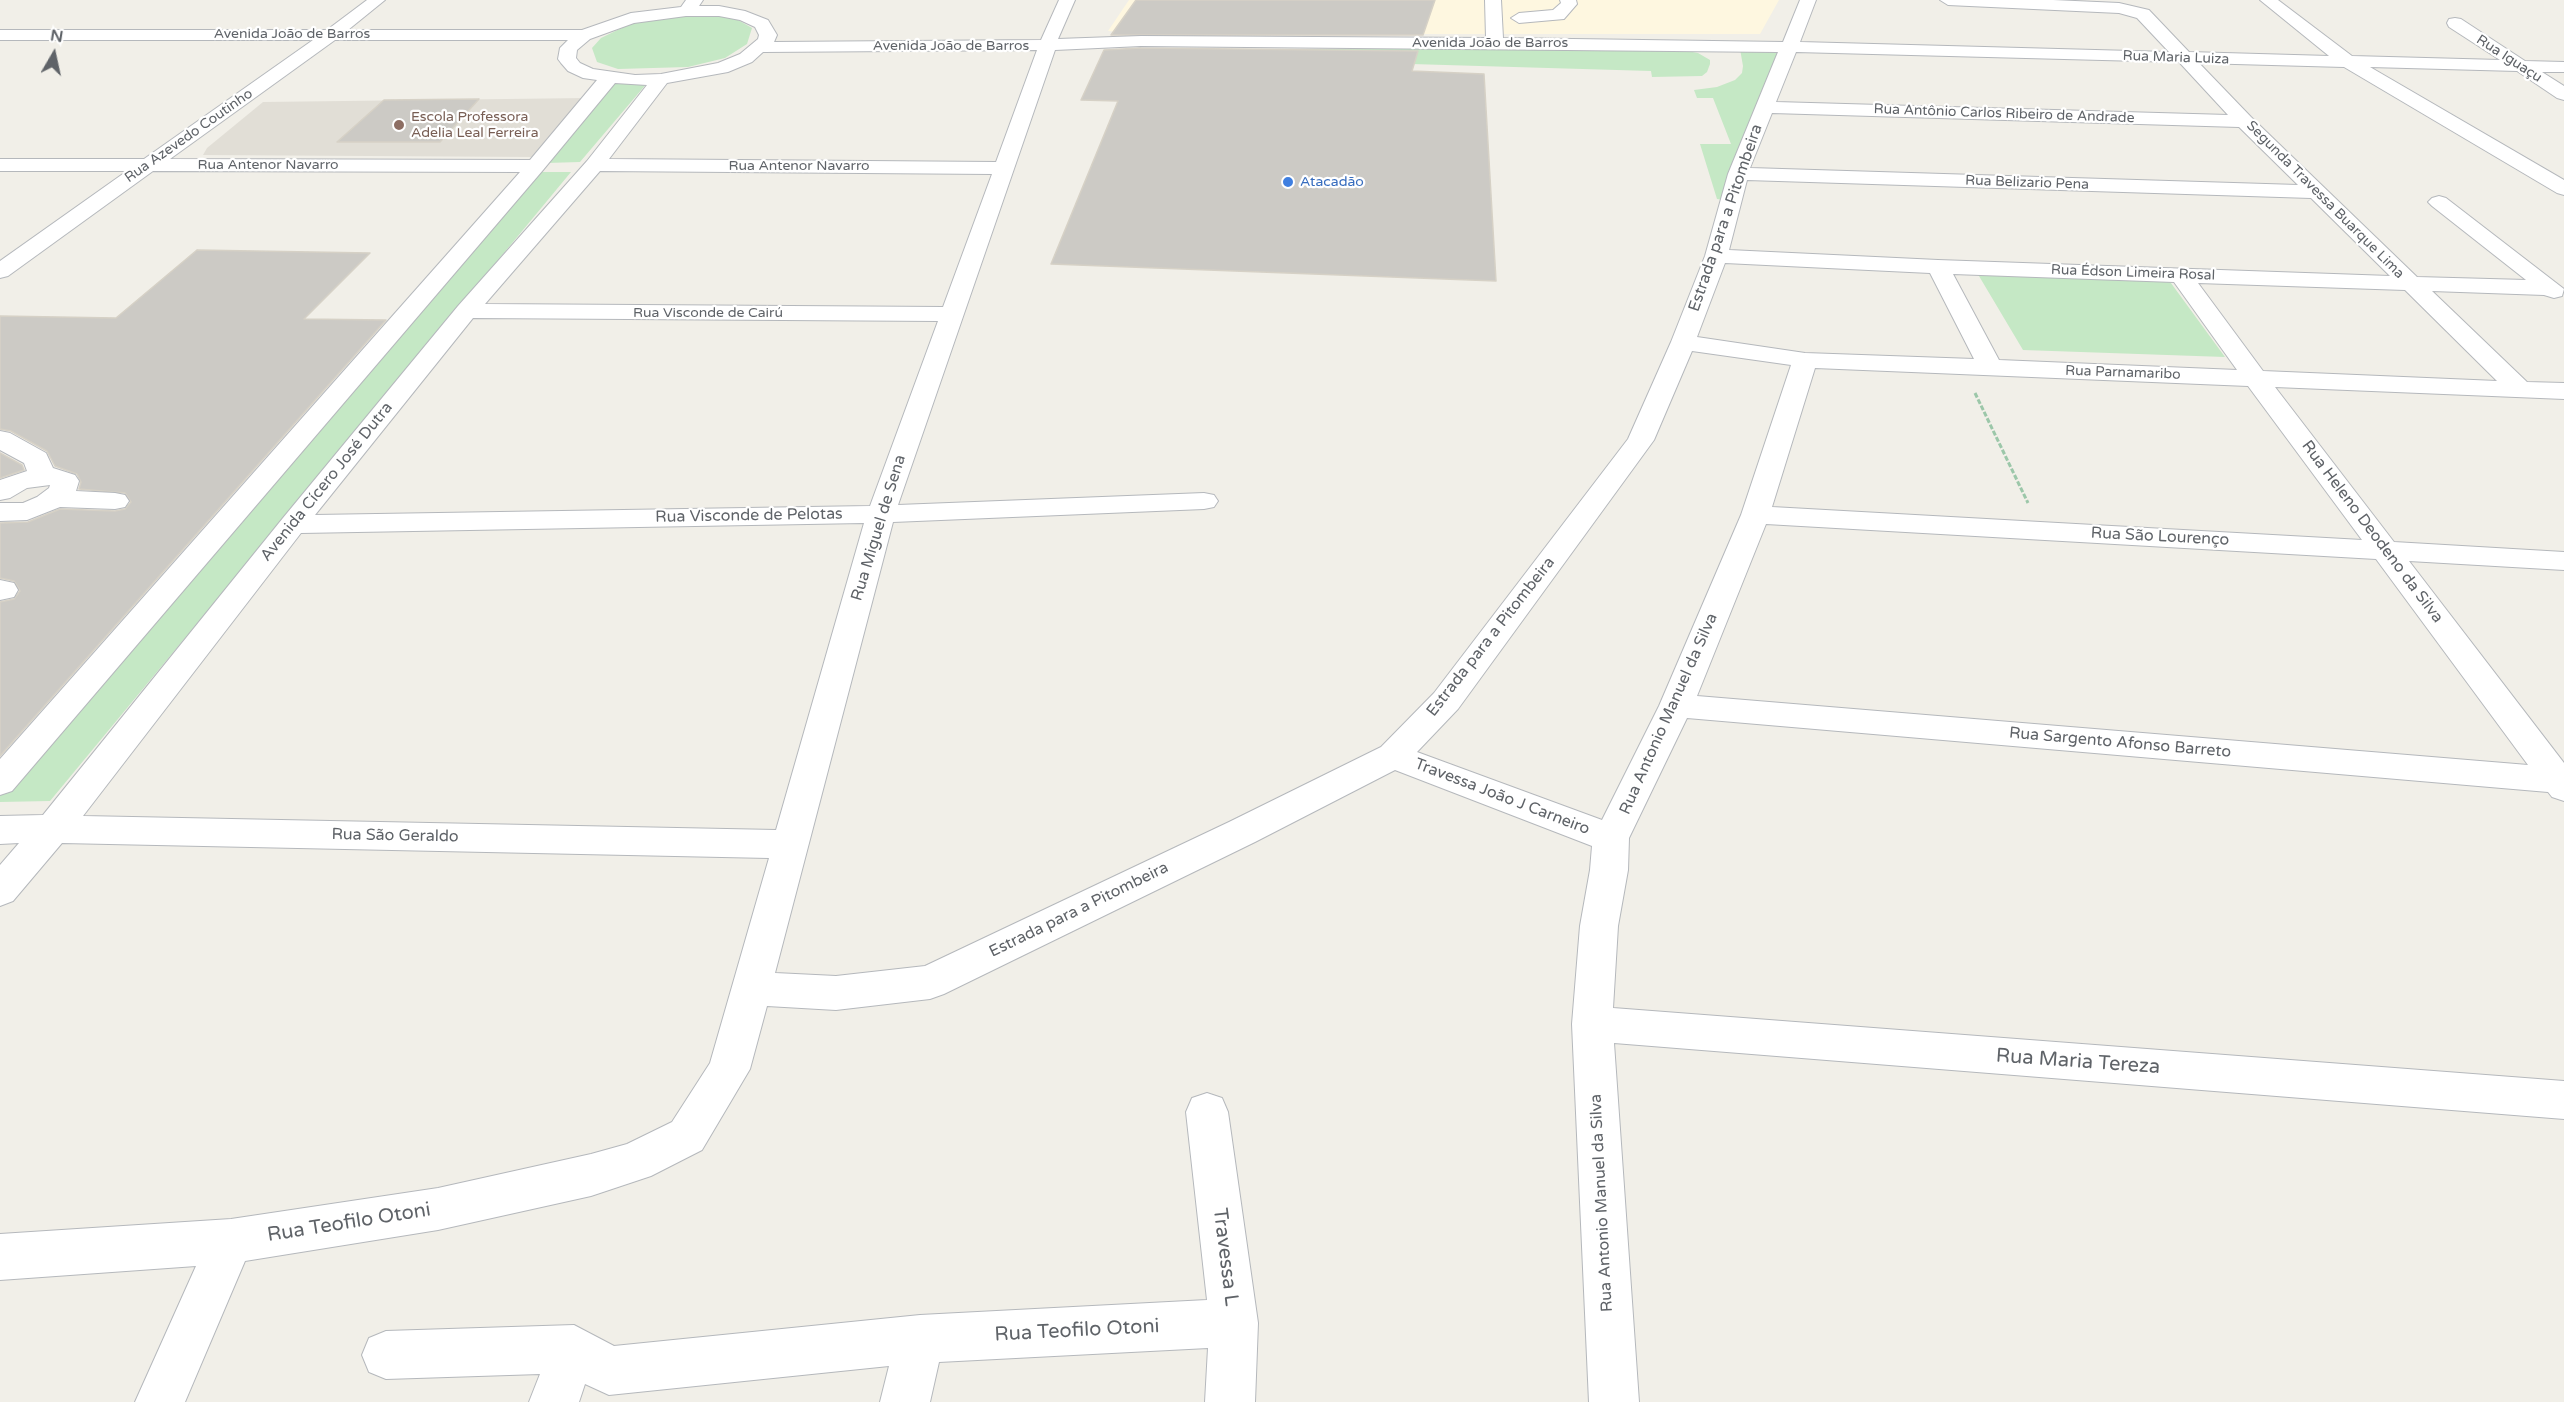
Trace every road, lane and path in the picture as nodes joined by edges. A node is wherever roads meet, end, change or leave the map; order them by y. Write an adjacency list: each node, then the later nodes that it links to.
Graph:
1 (377, 0): 13 (street, Rua Azevedo Coutinho)
2 (1067, 0): 16 (street, Rua Miguel de Sena)
3 (1493, 0): 18 (street)
4 (1521, 0): 11 (street)
5 (1568, 0): 11 (street)
6 (1808, 0): 21 (street)
7 (1948, 0): 24 (street, Segunda Travessa Buarque Lima)
8 (2268, 0): 25 (street)
9 (691, 5): 10 (street); 15 (street)
10 (724, 6): 17 (street)
11 (1520, 18): 19 (street)
12 (2455, 23): 26 (street, Rua Iguaçu)
13 (332, 34): 14 (street, Avenida João de Barros); 15 (street, Avenida João de Barros); 20 (street, Rua Azevedo Coutinho)
14 (0, 35)
15 (584, 35): 22 (street)
16 (1050, 40): 17 (street, Avenida João de Barros); 18 (street, Avenida João de Barros); 37 (street, Rua Miguel de Sena)
17 (765, 41): 29 (street)
18 (1495, 43): 19 (street, Avenida João de Barros)
19 (1518, 44): 21 (street, Avenida João de Barros)
20 (315, 47): 22 (street, Avenida João de Barros); 23 (street, Avenida João de Barros); 34 (street, Rua Azevedo Coutinho)
21 (1788, 47): 24 (street, Rua Maria Luiza); 31 (street, Estrada para a Pitombeira)
22 (569, 48): 28 (street)
23 (0, 49)
24 (2182, 58): 25 (street, Rua Maria Luiza); 32 (street, Segunda Travessa Buarque Lima)
25 (2350, 63): 26 (street, Rua Maria Luiza); 39 (street)
26 (2520, 66): 27 (street, Rua Maria Luiza); 30 (street, Rua Iguaçu)
27 (2564, 67)
28 (609, 78): 29 (street); 36 (street, Avenida Cícero José Dutra)
29 (661, 79): 35 (street, Avenida Cícero José Dutra)
30 (2564, 94)
31 (1764, 107): 32 (street, Rua Antônio Carlos Ribeiro de Andrade); 38 (street, Estrada para a Pitombeira)
32 (2244, 121): 40 (street, Segunda Travessa Buarque Lima)
33 (0, 165): 34 (street, Rua Antenor Navarro)
34 (148, 165): 36 (street, Rua Antenor Navarro); 45 (street, Rua Azevedo Coutinho)
35 (594, 165): 37 (street, Rua Antenor Navarro); 42 (street, Avenida Cícero José Dutra)
36 (536, 166): 42 (street, Avenida Cícero José Dutra)
37 (1004, 168): 50 (street, Rua Miguel de Sena)
38 (1738, 174): 40 (street, Rua Belizario Pena); 43 (street, Estrada para a Pitombeira)
39 (2564, 189)
40 (2316, 192): 47 (street, Segunda Travessa Buarque Lima)
41 (2439, 202): 48 (street)
42 (489, 253): 49 (street, Avenida Cícero José Dutra); 72 (street, Avenida Cícero José Dutra)
43 (1716, 256): 44 (street, Rua Édson Limeira Rosal); 51 (street, Estrada para a Pitombeira)
44 (1938, 267): 46 (street, Rua Édson Limeira Rosal); 54 (street)
45 (0, 271)
46 (2181, 275): 47 (street, Rua Édson Limeira Rosal); 55 (street, Rua Heleno Deodeno da Silva)
47 (2410, 284): 48 (street, Rua Édson Limeira Rosal); 56 (street, Segunda Travessa Buarque Lima)
48 (2557, 294)
49 (466, 311): 50 (street, Rua Visconde de Cairú); 66 (street, Avenida Cícero José Dutra)
50 (951, 314): 63 (street, Rua Miguel de Sena)
51 (1683, 342): 52 (street, Rua Parnamaribo); 71 (street, Estrada para a Pitombeira)
52 (1805, 360): 53 (street, Rua Parnamaribo); 64 (street, Rua Antonio Manuel da Silva)
53 (1962, 366): 54 (street, Rua Parnamaribo); 67 (path)
54 (1990, 367): 55 (street, Rua Parnamaribo)
55 (2255, 378): 56 (street, Rua Parnamaribo); 68 (street, Rua Heleno Deodeno da Silva)
56 (2520, 389): 57 (street, Rua Parnamaribo)
57 (2564, 391)
58 (0, 422): 59 (street)
59 (0, 439): 60 (street)
60 (49, 487): 61 (street); 65 (street)
61 (115, 501)
62 (1204, 501): 63 (street, Rua Visconde de Pelotas)
63 (881, 514): 66 (street, Rua Visconde de Pelotas); 77 (street, Rua Miguel de Sena)
64 (1755, 515): 67 (street, Rua São Lourenço); 70 (street, Rua Antonio Manuel da Silva)
65 (3, 516)
66 (293, 524): 74 (street, Avenida Cícero José Dutra)
67 (2041, 531): 68 (street, Rua São Lourenço)
68 (2386, 551): 69 (street, Rua São Lourenço); 73 (street, Rua Heleno Deodeno da Silva)
69 (2564, 561)
70 (1676, 706): 73 (street, Rua Sargento Afonso Barreto); 76 (street, Rua Antonio Manuel da Silva)
71 (1393, 756): 76 (street, Travessa João J Carneiro); 79 (street, Estrada para a Pitombeira)
72 (0, 782)
73 (2562, 783)
74 (53, 829): 75 (street, Rua São Geraldo); 77 (street, Rua São Geraldo); 78 (street, Avenida Cícero José Dutra)
75 (0, 830)
76 (1611, 838): 80 (street, Rua Antonio Manuel da Silva)
77 (789, 844): 79 (street, Rua Miguel de Sena)
78 (0, 891)
79 (752, 988): 83 (street, Rua Miguel de Sena)
80 (1592, 1024): 81 (street, Rua Maria Tereza); 94 (street, Rua Antonio Manuel da Silva)
81 (2564, 1100)
82 (1207, 1112): 86 (street, Travessa L)
83 (687, 1136): 84 (street, Rua Teofilo Otoni)
84 (231, 1241): 85 (street, Rua Teofilo Otoni); 90 (street)
85 (0, 1257)
86 (1234, 1323): 87 (street, Rua Teofilo Otoni); 93 (street, Travessa L)
87 (920, 1339): 88 (street, Rua Teofilo Otoni); 92 (street)
88 (574, 1349): 89 (street); 91 (street)
89 (386, 1355)
90 (160, 1402)
91 (554, 1402)
92 (905, 1402)
93 (1230, 1402)
94 (1614, 1402)

